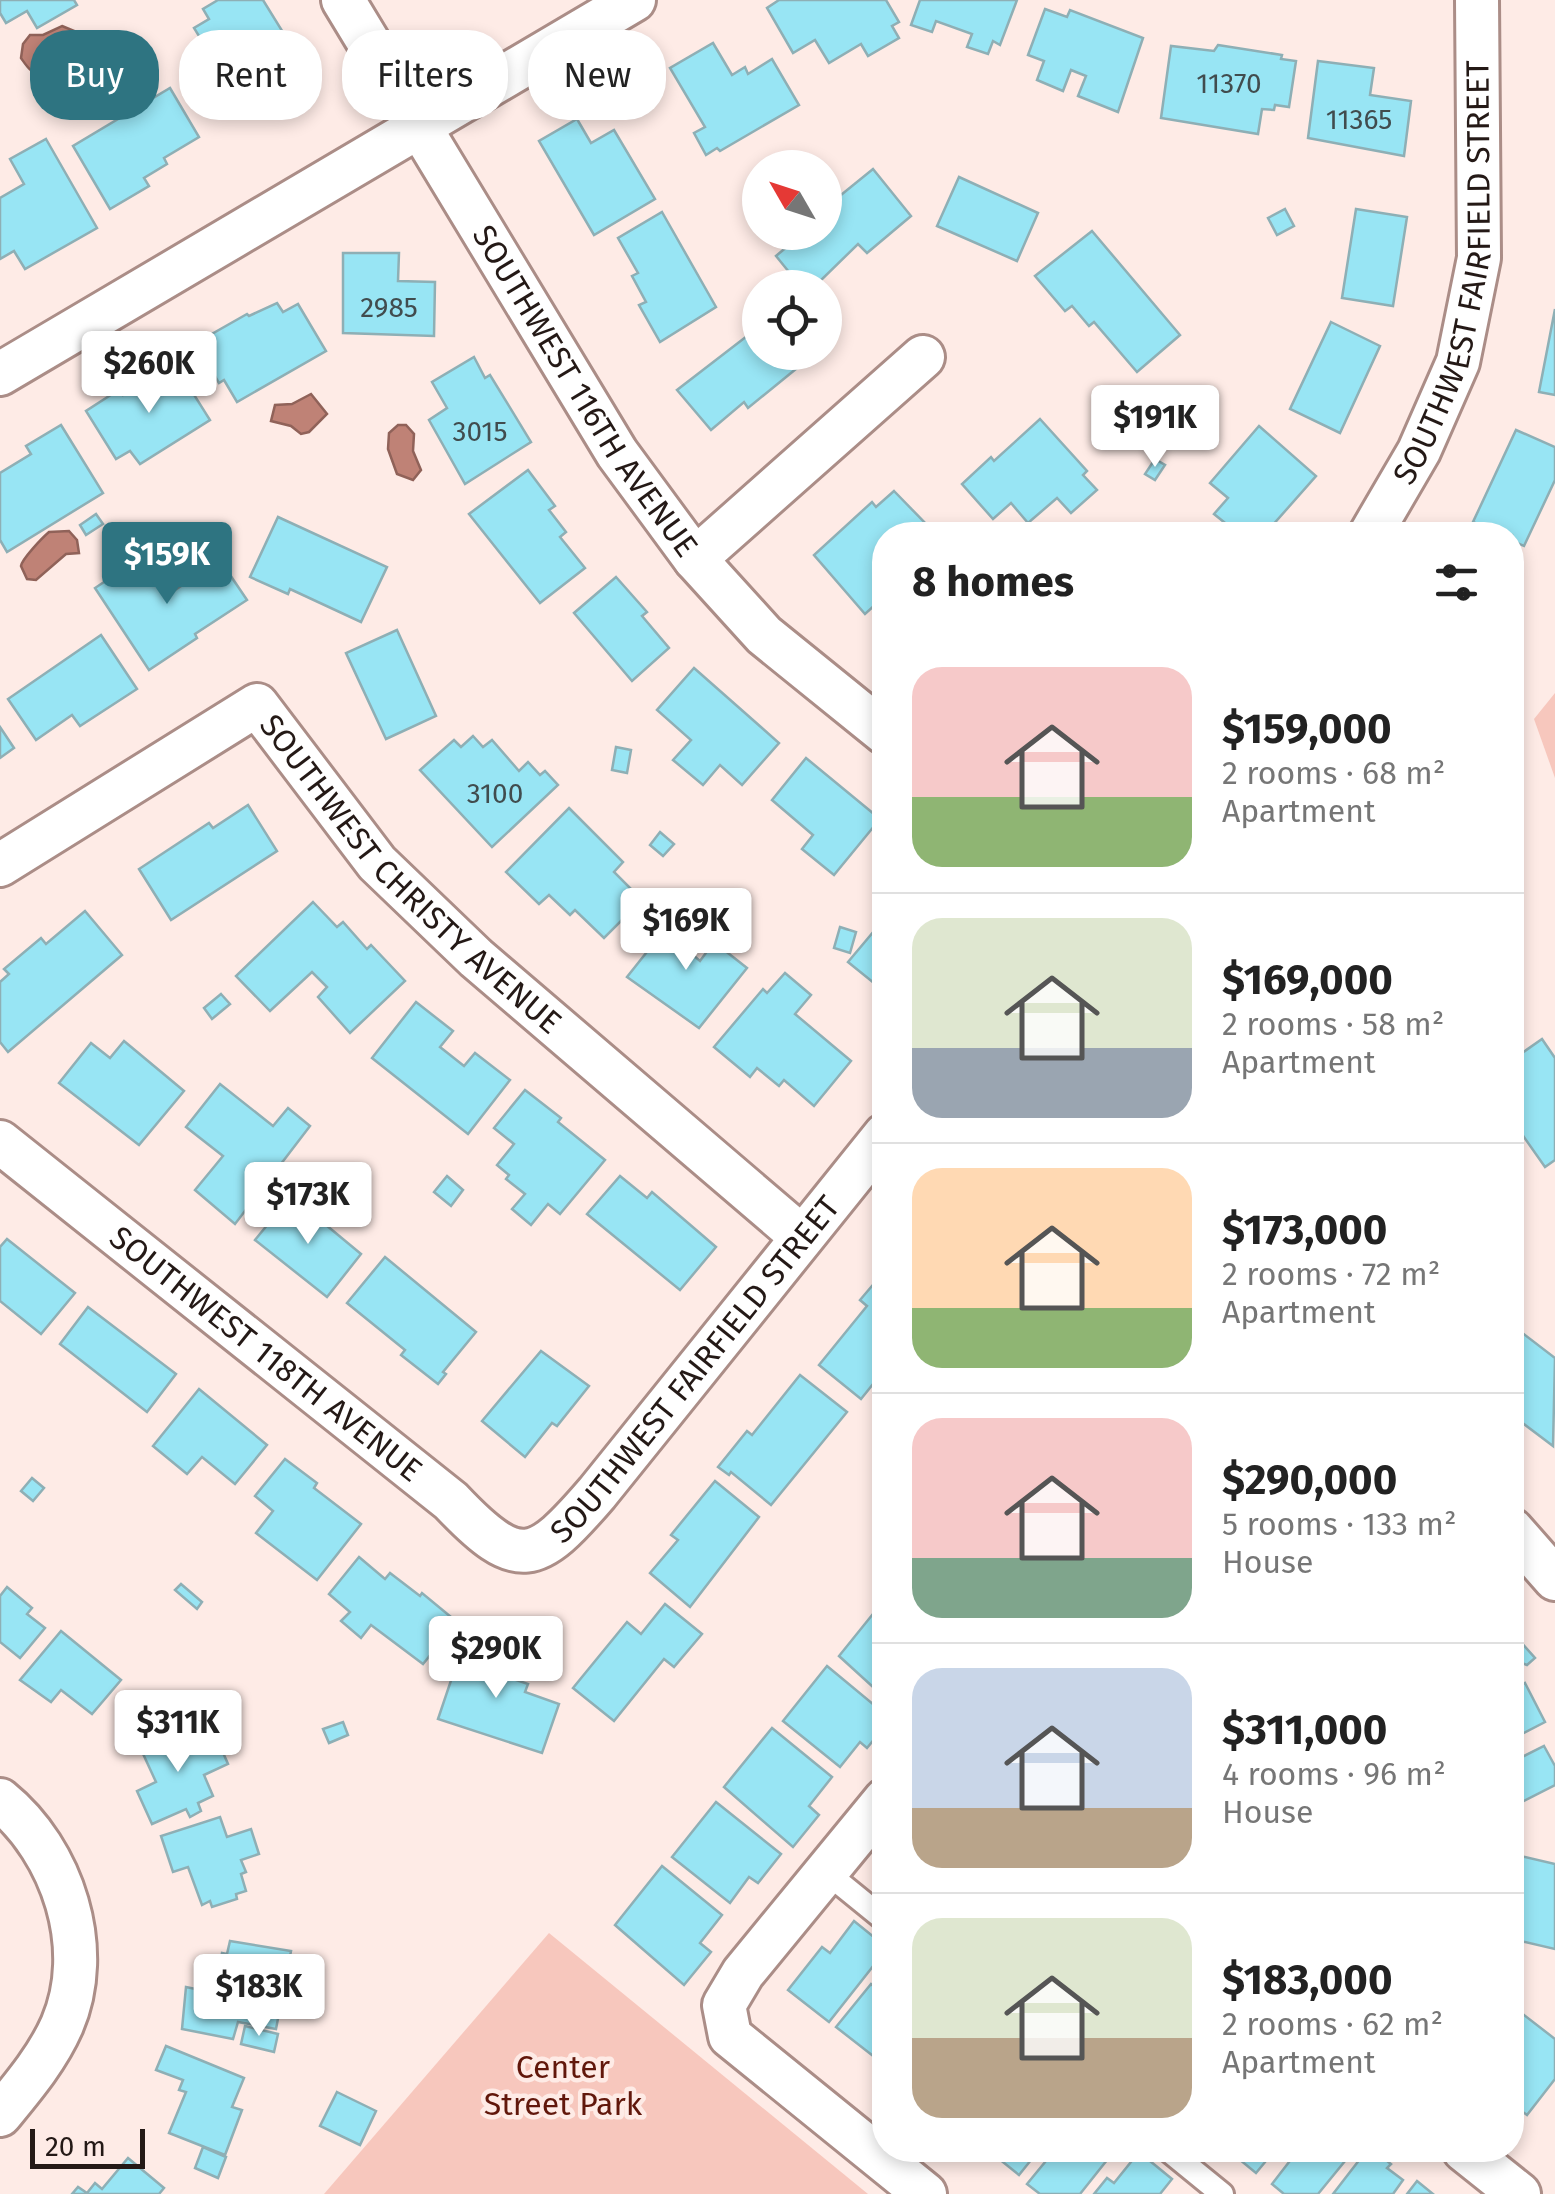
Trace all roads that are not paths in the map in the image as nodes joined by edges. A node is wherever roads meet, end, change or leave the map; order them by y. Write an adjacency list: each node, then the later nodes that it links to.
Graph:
1 (343, 0): 4 (street, SOUTHWEST 116TH AVENUE)
2 (634, 0): 4 (street)
3 (1476, 0): 7 (street, SOUTHWEST FAIRFIELD STREET)
4 (420, 127): 6 (street); 8 (street, SOUTHWEST 116TH AVENUE)
5 (923, 357): 8 (street)
6 (0, 374)
7 (1378, 522)
8 (696, 559): 9 (street, SOUTHWEST 116TH AVENUE)
9 (872, 722)
10 (0, 865): 13 (street, SOUTHWEST CHRISTY AVENUE)
11 (0, 1142): 15 (street, SOUTHWEST 118TH AVENUE)
12 (872, 1151): 13 (street, SOUTHWEST FAIRFIELD STREET)
13 (802, 1237): 15 (street, SOUTHWEST FAIRFIELD STREET)
14 (1524, 1544): 16 (street)
15 (534, 1549)
16 (1555, 1579)
17 (0, 1800): 21 (street)
18 (872, 1816): 19 (street)
19 (826, 1872): 20 (lane); 22 (street)
20 (872, 1909)
21 (0, 2115)
22 (872, 2151)
23 (886, 2162): 26 (street)
24 (1183, 2162): 27 (lane)
25 (1479, 2162): 28 (street)
26 (925, 2194)
27 (1222, 2194)
28 (1519, 2194)

